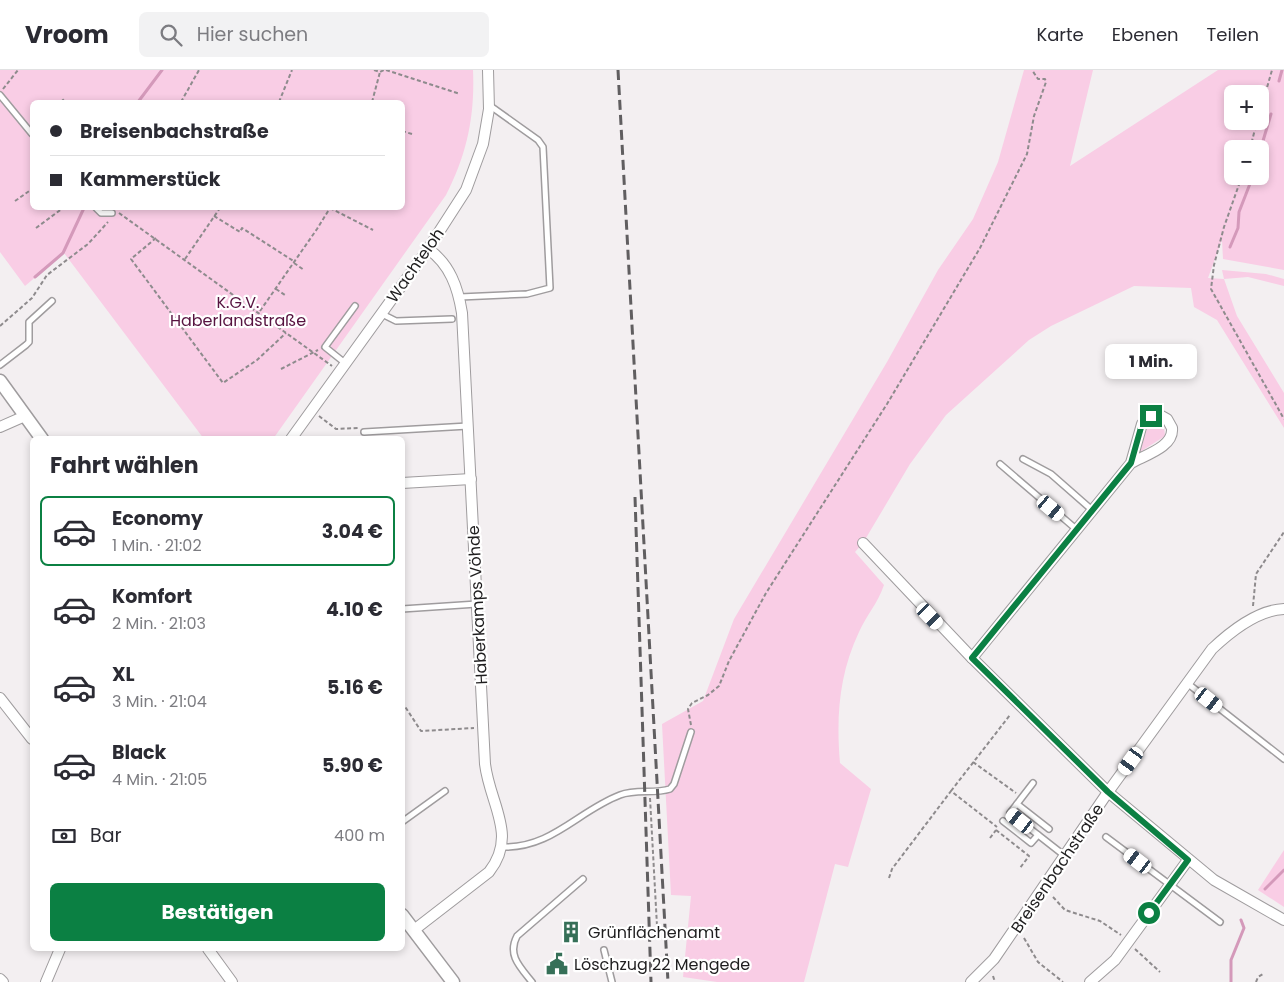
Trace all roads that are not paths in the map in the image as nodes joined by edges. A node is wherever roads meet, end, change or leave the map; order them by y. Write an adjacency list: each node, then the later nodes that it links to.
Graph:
1 (488, 70): 3 (street, Wachteloh)
2 (0, 94): 4 (lane)
3 (489, 105): 7 (street, Wachteloh); 8 (lane)
4 (30, 132)
5 (98, 210): 6 (lane)
6 (112, 213)
7 (428, 249): 8 (street, Haberkamps Vöhde); 11 (street, Wachteloh)
8 (460, 297): 17 (street, Haberkamps Vöhde)
9 (52, 301): 13 (lane)
10 (355, 306): 14 (lane)
11 (381, 313): 12 (lane); 14 (street, Wachteloh)
12 (452, 319)
13 (0, 365)
14 (342, 367): 21 (street, Wachteloh)
15 (0, 381): 16 (street)
16 (25, 416): 18 (street); 20 (street)
17 (469, 426): 19 (lane); 25 (street, Haberkamps Vöhde)
18 (0, 427)
19 (364, 432)
20 (40, 436)
21 (293, 436)
22 (1023, 459): 27 (lane)
23 (1131, 463): 23 (street); 27 (street)
24 (1000, 464): 28 (lane)
25 (471, 479): 26 (street); 30 (street, Haberkamps Vöhde)
26 (405, 483)
27 (1092, 510): 28 (street)
28 (1076, 530): 33 (street)
29 (863, 543): 33 (street)
30 (477, 604): 31 (lane); 48 (street, Haberkamps Vöhde)
31 (405, 609)
32 (1284, 609): 34 (street, Breisenbachstraße)
33 (972, 658): 41 (street)
34 (1187, 683): 38 (lane); 41 (street, Breisenbachstraße)
35 (0, 698): 37 (street)
36 (691, 732): 48 (lane)
37 (30, 736)
38 (1284, 759)
39 (1033, 783): 42 (lane)
40 (445, 791): 43 (lane)
41 (1108, 792): 49 (street, Breisenbachstraße); 50 (street)
42 (1017, 804): 45 (lane); 46 (lane)
43 (405, 820)
44 (1003, 821): 46 (lane)
45 (1049, 829)
46 (1038, 835): 49 (lane)
47 (1106, 837): 52 (lane)
48 (503, 847): 56 (street)
49 (1066, 856): 67 (street, Breisenbachstraße)
50 (1188, 860): 52 (street); 54 (street)
51 (583, 879): 65 (lane)
52 (1170, 885): 55 (lane); 68 (street)
53 (405, 920): 56 (street)
54 (1284, 920)
55 (1220, 922)
56 (414, 930): 64 (street)
57 (604, 950): 66 (lane)
58 (59, 951): 62 (street)
59 (209, 951): 63 (street)
60 (0, 979): 61 (street)
61 (3, 982)
62 (46, 982)
63 (232, 982)
64 (454, 982)
65 (532, 982)
66 (612, 982)
67 (971, 982)
68 (1090, 982)

